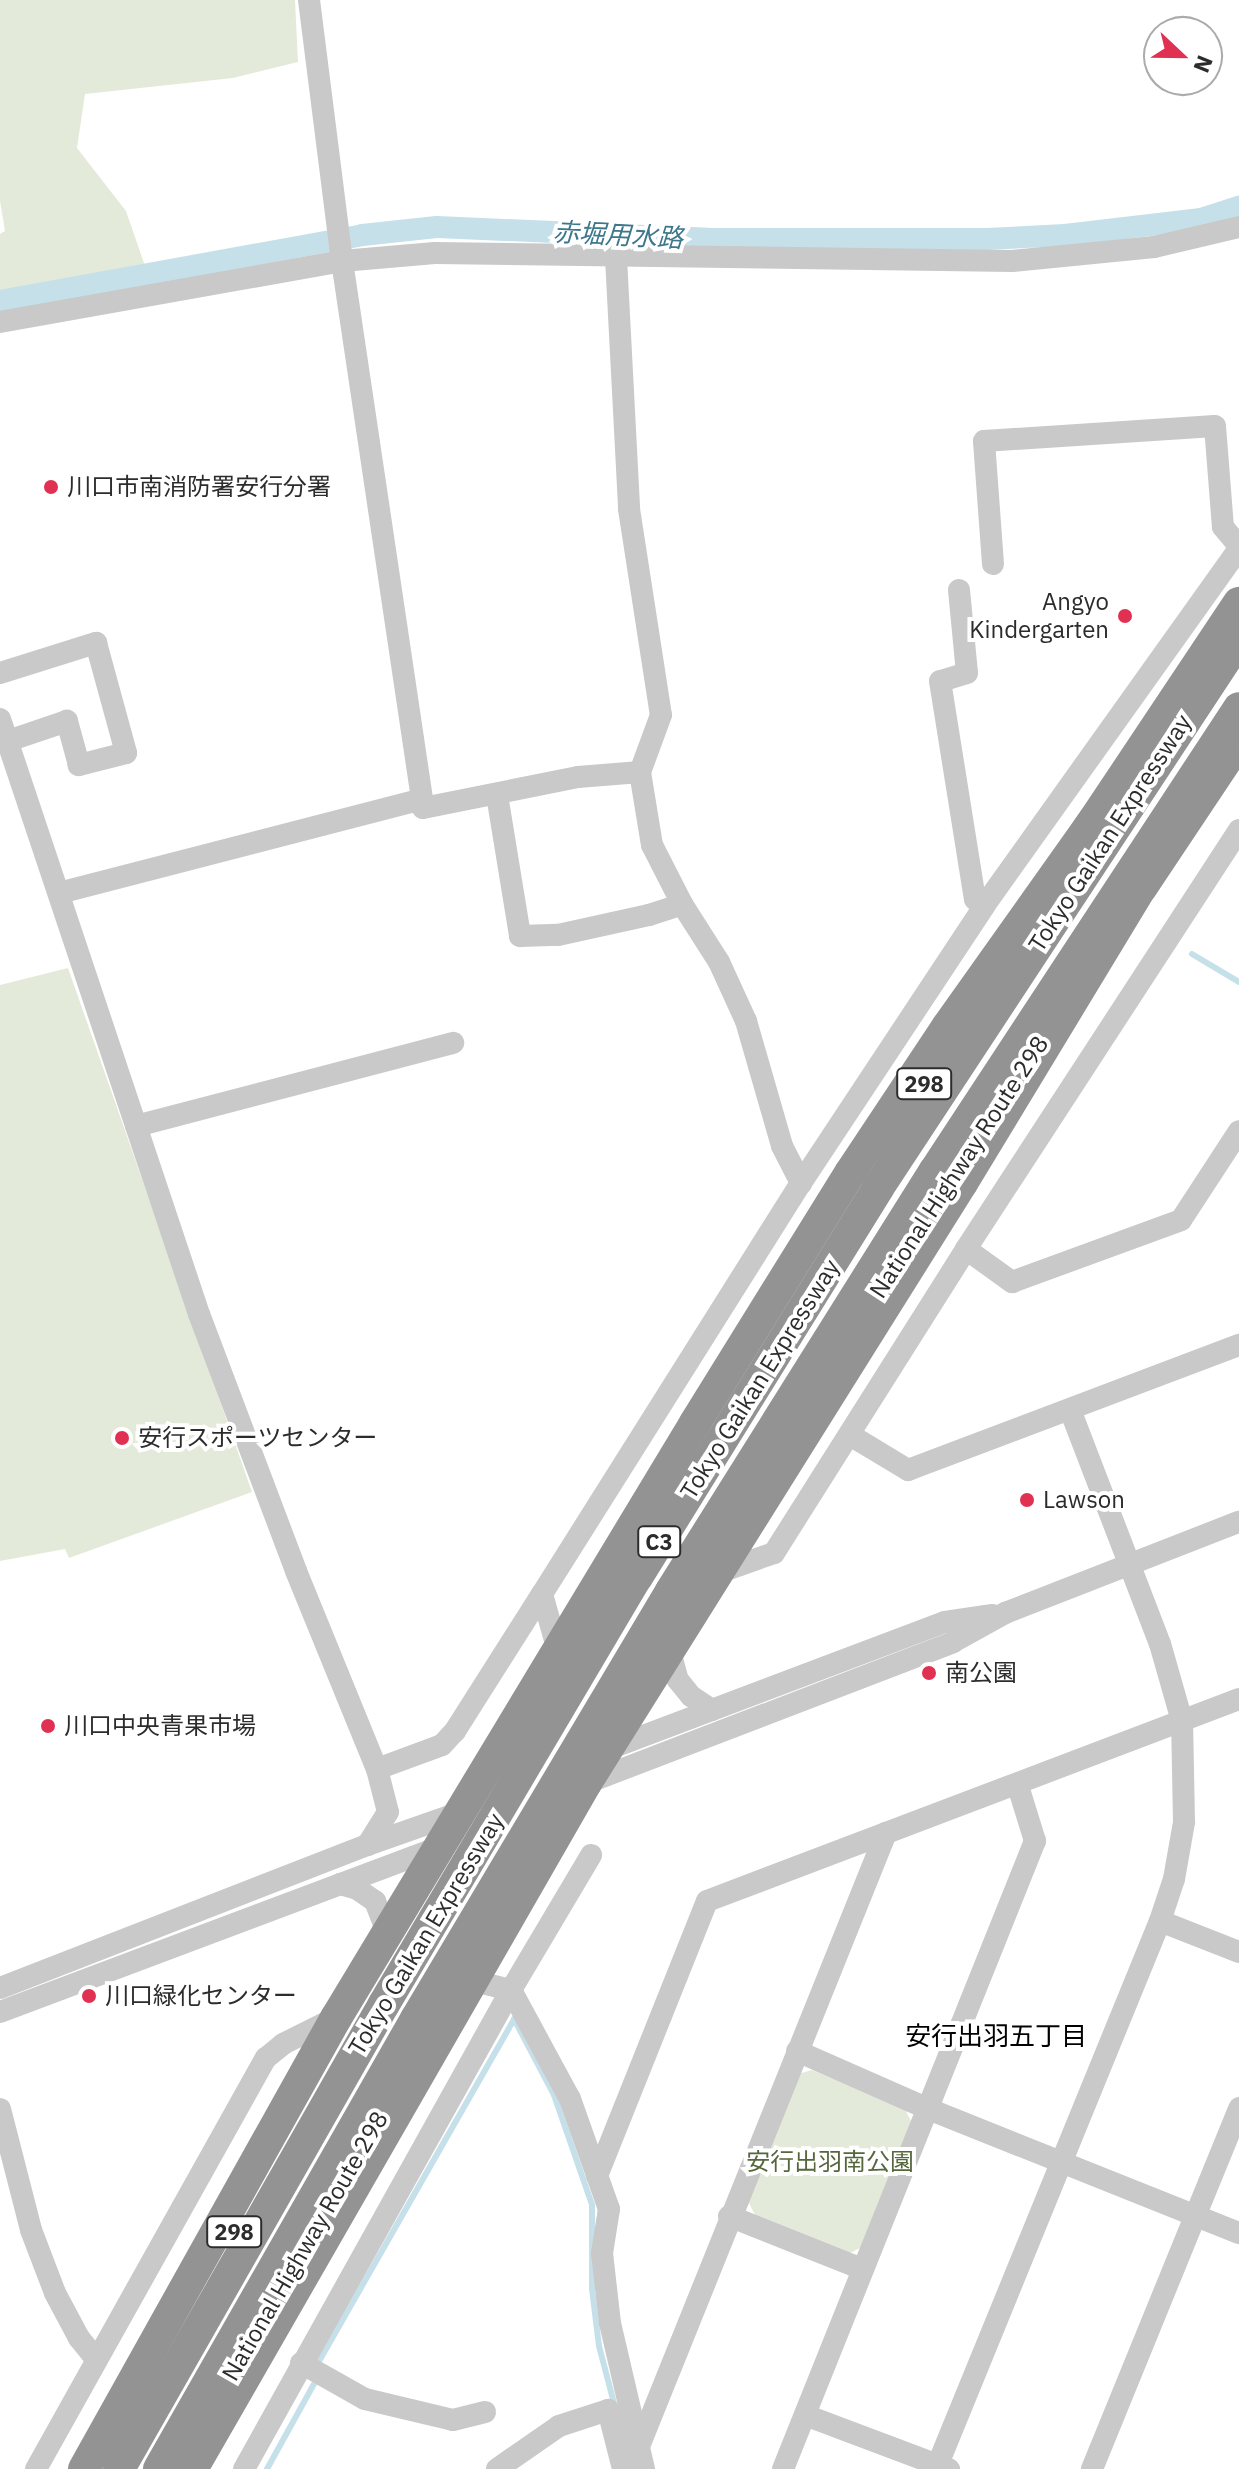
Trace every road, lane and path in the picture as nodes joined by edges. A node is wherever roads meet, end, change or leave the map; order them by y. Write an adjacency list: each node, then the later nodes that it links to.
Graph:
1 (309, 0): 4 (street)
2 (1239, 227): 3 (street)
3 (616, 258): 4 (street); 16 (street)
4 (342, 261): 5 (street); 18 (street)
5 (0, 322)
6 (1239, 547): 7 (street); 24 (street)
7 (993, 564)
8 (959, 590): 24 (street)
9 (1239, 603): 19 (highway, 298)
10 (1239, 639): 84 (highway, Tokyo Gaikan Expressway / C3, bridge)
11 (0, 673): 14 (street)
12 (1239, 708): 85 (highway, Tokyo Gaikan Expressway / C3, bridge)
13 (0, 719): 14 (street)
14 (8, 741): 22 (street)
15 (1239, 741): 21 (highway, National Highway Route 298)
16 (640, 772): 17 (street); 23 (street)
17 (497, 795): 18 (street); 23 (street)
18 (422, 799): 22 (street)
19 (1095, 819): 35 (highway, 298); 40 (highway)
20 (1239, 830): 29 (street)
21 (1151, 871): 36 (highway); 38 (highway, National Highway Route 298)
22 (59, 893): 26 (street)
23 (682, 904): 28 (street)
24 (984, 906): 28 (street)
25 (453, 1043): 26 (street)
26 (136, 1126): 46 (street)
27 (1239, 1131): 29 (street)
28 (801, 1183): 37 (street)
29 (966, 1249): 32 (street)
30 (1239, 1345): 31 (street)
31 (1071, 1412): 32 (street); 34 (street)
32 (850, 1435): 36 (street)
33 (1239, 1522): 34 (street)
34 (1131, 1563): 39 (street); 44 (street)
35 (620, 1572)
36 (720, 1572): 41 (highway)
37 (542, 1594): 40 (street); 46 (street)
38 (687, 1598)
39 (1005, 1613): 43 (street); 47 (street)
40 (558, 1651): 49 (highway)
41 (670, 1651): 43 (street); 45 (highway)
42 (1239, 1699): 44 (street)
43 (712, 1710): 45 (street)
44 (1182, 1721): 48 (street); 55 (street)
45 (609, 1749): 47 (highway); 49 (street)
46 (377, 1769): 51 (street)
47 (586, 1783): 52 (street); 58 (highway)
48 (1018, 1786): 50 (street); 66 (street)
49 (460, 1812): 51 (street); 52 (highway)
50 (886, 1833): 65 (street); 70 (street)
51 (367, 1845): 59 (street)
52 (439, 1847): 54 (street); 56 (highway)
53 (591, 1855): 60 (street)
54 (340, 1884): 56 (street); 62 (street)
55 (1160, 1921): 57 (street); 69 (street)
56 (383, 1940): 63 (highway)
57 (1239, 1952)
58 (470, 1980): 60 (street); 87 (highway)
59 (0, 1988)
60 (511, 1990): 70 (street); 76 (street)
61 (368, 1995): 83 (highway, 298)
62 (0, 2012)
63 (336, 2018): 75 (street); 82 (highway)
64 (432, 2025): 86 (highway, National Highway Route 298 / 298)
65 (797, 2051): 66 (street); 71 (street)
66 (926, 2108): 69 (street); 74 (street)
67 (1239, 2108): 72 (street)
68 (0, 2109): 75 (street)
69 (1062, 2161): 72 (street); 80 (street)
70 (597, 2176): 79 (street)
71 (729, 2216): 74 (street); 79 (street)
72 (1194, 2216): 73 (street); 93 (street)
73 (1239, 2233)
74 (860, 2268): 78 (street)
75 (96, 2359): 81 (street)
76 (301, 2363): 77 (street); 88 (street)
77 (485, 2412)
78 (805, 2415): 80 (street); 92 (street)
79 (640, 2444): 91 (street)
80 (941, 2467)
81 (36, 2469)
82 (84, 2469)
83 (99, 2469)
84 (119, 2469)
85 (159, 2469)
86 (179, 2469)
87 (192, 2469)
88 (244, 2469)
89 (497, 2469): 90 (street)
90 (623, 2469)
91 (644, 2469)
92 (783, 2469)
93 (1092, 2469)

